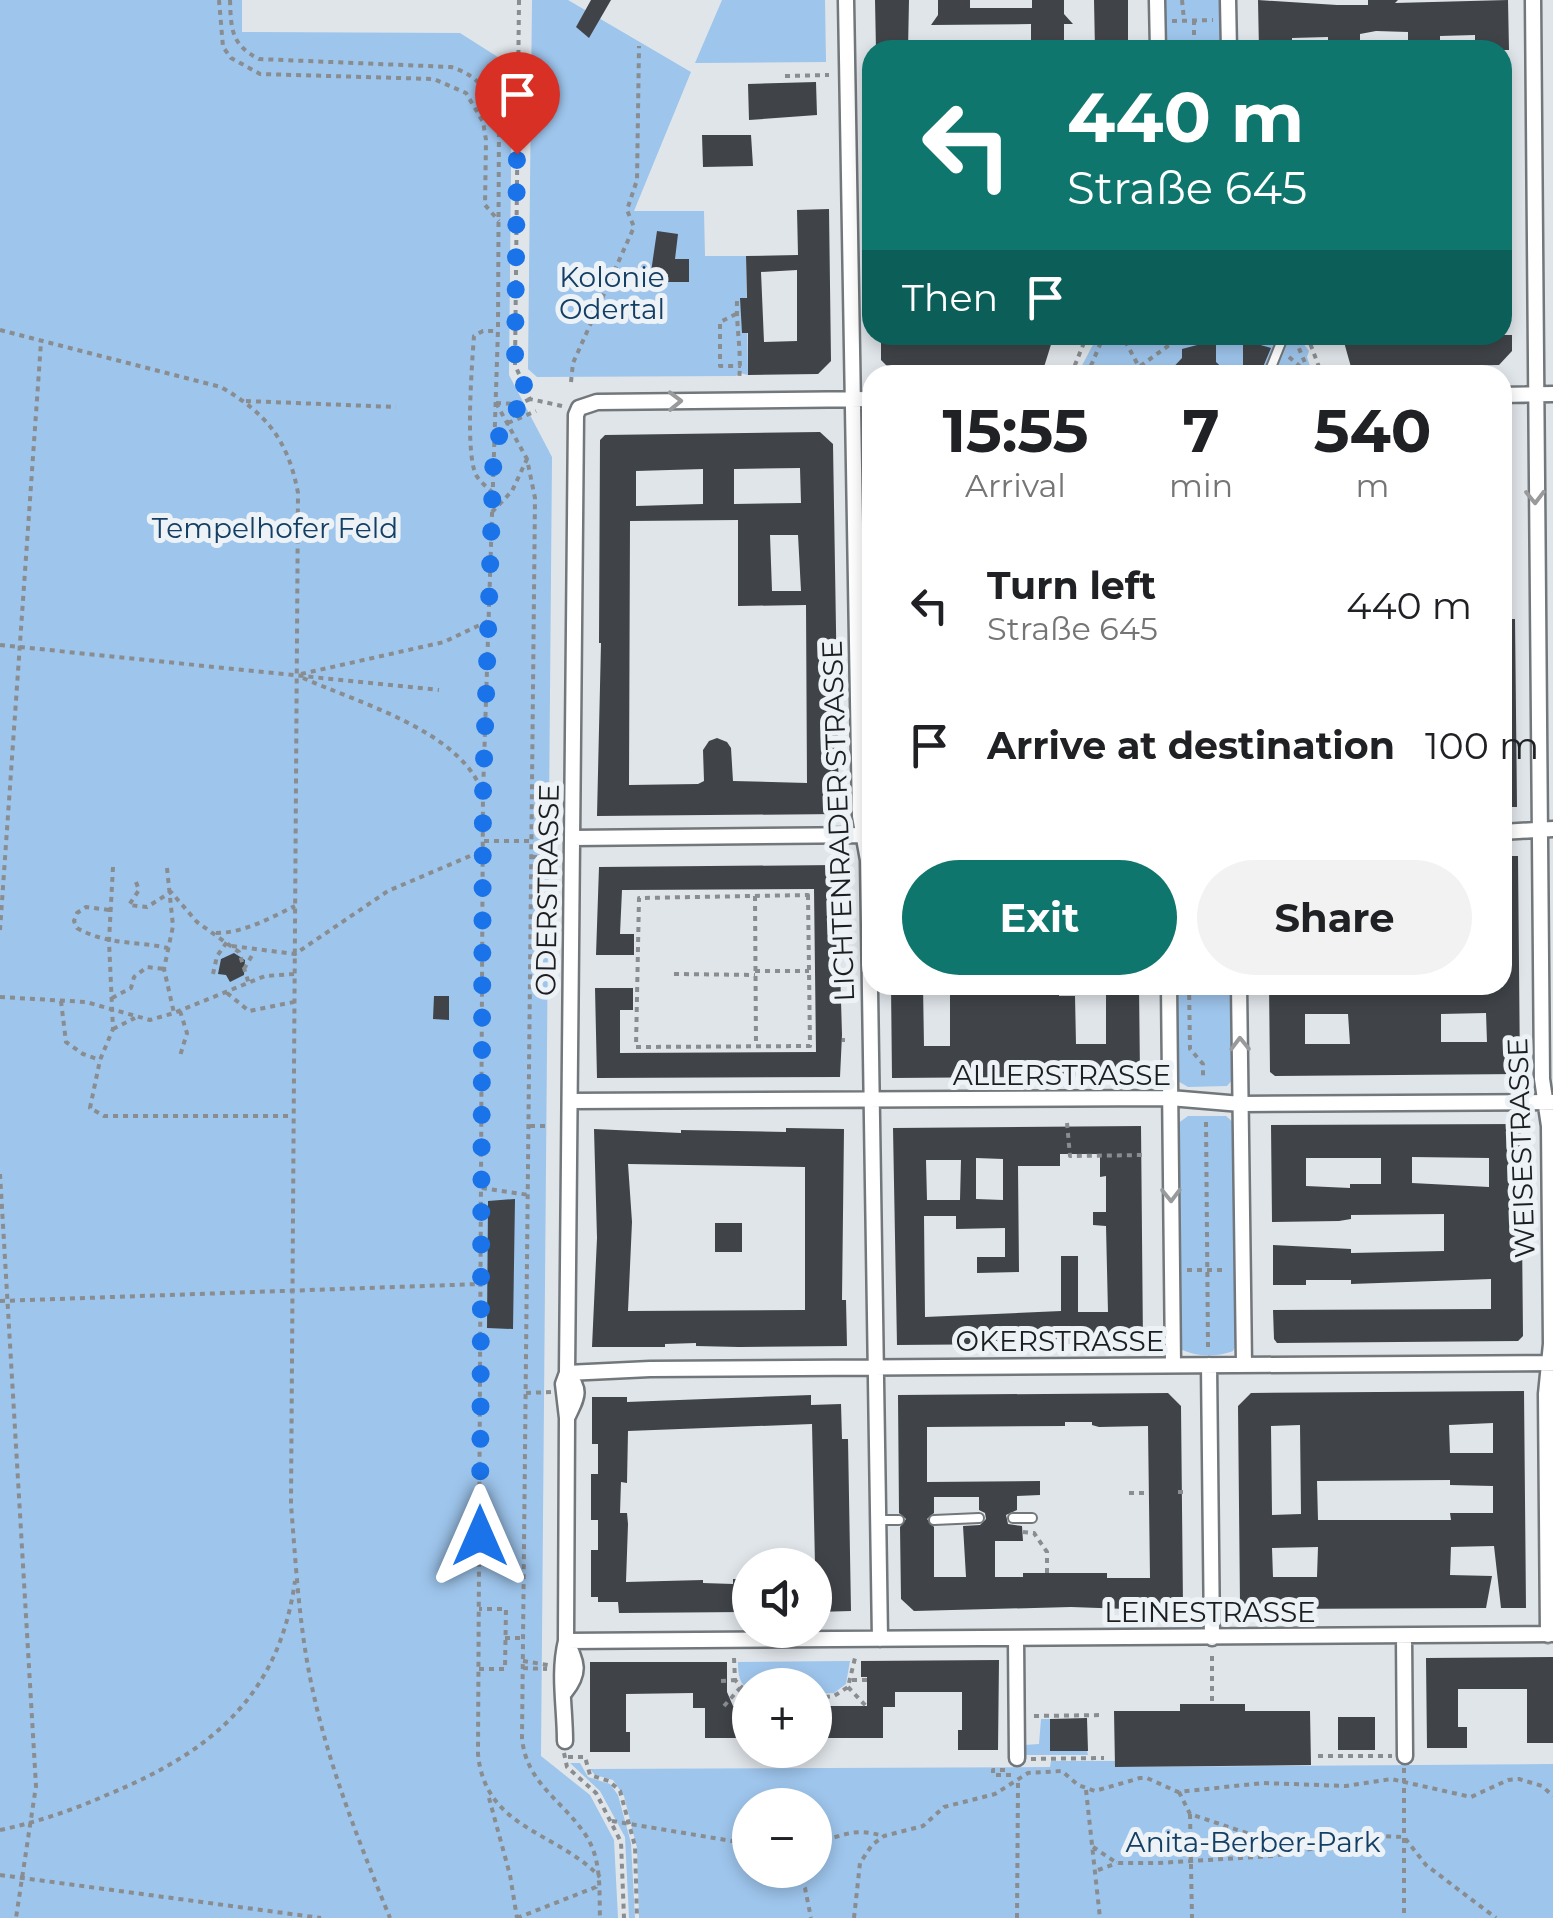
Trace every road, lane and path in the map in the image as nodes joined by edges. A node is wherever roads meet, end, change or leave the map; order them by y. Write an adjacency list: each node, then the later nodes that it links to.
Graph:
1 (220, 0): 19 (path)
2 (230, 0): 19 (path)
3 (519, 0): 33 (path)
4 (846, 0): 34 (street, LICHTENRADER STRASSE)
5 (1158, 0): 13 (street)
6 (1182, 0): 9 (path)
7 (1228, 0): 15 (street)
8 (1533, 0): 30 (street, WEISESTRASSE)
9 (1184, 20): 10 (path); 12 (path)
10 (1194, 20): 11 (path); 14 (path)
11 (1222, 20)
12 (1164, 21)
13 (1158, 40)
14 (1194, 40)
15 (1229, 40)
16 (639, 46): 29 (path)
17 (829, 75): 18 (path)
18 (784, 76)
19 (500, 222): 23 (path)
20 (736, 301): 21 (path)
21 (736, 314): 27 (path); 27 (path)
22 (0, 330): 24 (path)
23 (498, 331): 37 (path); 45 (path)
24 (40, 342): 36 (path); 49 (path)
25 (1172, 345): 26 (path)
26 (1142, 365)
27 (740, 366): 28 (path)
28 (739, 380)
29 (571, 382)
30 (1536, 394): 31 (street); 32 (street); 54 (street, WEISESTRASSE, one-way to 54)
31 (1553, 394)
32 (1512, 395)
33 (530, 399): 38 (path); 40 (path)
34 (853, 399): 35 (street); 40 (street, one-way to 34); 53 (street, LICHTENRADER STRASSE)
35 (862, 399)
36 (245, 401): 39 (path); 50 (path)
37 (496, 403): 38 (path); 42 (path); 43 (path)
38 (520, 404): 42 (path)
39 (396, 407)
40 (578, 408): 57 (street, ODERSTRASSE)
41 (536, 411): 42 (path)
42 (508, 424): 43 (path); 44 (path)
43 (494, 444): 45 (path)
44 (528, 459): 46 (path); 58 (path)
45 (492, 493): 46 (path)
46 (492, 512): 47 (path)
47 (488, 621): 50 (path); 52 (path)
48 (0, 645): 49 (path)
49 (18, 647): 50 (path); 70 (path)
50 (297, 675): 51 (path); 52 (path); 68 (path)
51 (439, 690)
52 (483, 793): 59 (path)
53 (862, 821)
54 (1546, 829): 55 (street); 105 (street, WEISESTRASSE)
55 (1512, 831)
56 (862, 835): 57 (street)
57 (572, 838): 104 (street, ODERSTRASSE)
58 (532, 841): 59 (path); 61 (path)
59 (484, 842): 60 (path)
60 (484, 850): 76 (path); 114 (path)
61 (532, 857): 62 (path); 110 (path)
62 (552, 857)
63 (113, 867): 69 (path)
64 (168, 868): 66 (path)
65 (136, 882): 66 (path)
66 (172, 892): 71 (path); 74 (path)
67 (755, 896): 79 (path); 80 (path); 98 (path)
68 (295, 906): 71 (path); 76 (path)
69 (110, 910): 72 (path); 72 (path)
70 (0, 930)
71 (216, 933): 73 (path)
72 (109, 941): 74 (path); 91 (path)
73 (229, 944): 75 (path); 78 (path); 81 (path)
74 (168, 948): 77 (path)
75 (256, 950): 76 (path); 78 (path)
76 (295, 954): 82 (path)
77 (164, 968): 91 (path); 95 (path)
78 (244, 969): 84 (path)
79 (809, 972): 80 (path); 98 (path)
80 (756, 973): 83 (path); 98 (path)
81 (212, 974)
82 (295, 974): 84 (path); 93 (path)
83 (674, 974)
84 (248, 984): 85 (path)
85 (227, 993): 93 (path); 95 (path)
86 (870, 995): 103 (street, LICHTENRADER STRASSE)
87 (1169, 995): 102 (street)
88 (1189, 995): 101 (path)
89 (1239, 995): 106 (street, one-way to 89)
90 (0, 998): 92 (path)
91 (112, 998): 94 (path)
92 (61, 1000): 94 (path); 100 (path)
93 (295, 1002): 107 (path)
94 (114, 1010): 96 (path); 97 (path)
95 (177, 1012): 96 (path); 99 (path)
96 (136, 1018): 97 (path)
97 (113, 1030): 100 (path)
98 (756, 1047)
99 (180, 1056)
100 (100, 1060): 107 (path)
101 (1203, 1079)
102 (1170, 1098): 103 (street, ALLERSTRASSE); 106 (street, ALLERSTRASSE); 126 (street, one-way to 126)
103 (871, 1100): 104 (street, ALLERSTRASSE); 128 (street, LICHTENRADER STRASSE)
104 (570, 1102): 129 (street, ODERSTRASSE)
105 (1550, 1102): 106 (street, ALLERSTRASSE); 124 (street, WEISESTRASSE)
106 (1241, 1104): 125 (street)
107 (294, 1116): 120 (path)
108 (1206, 1122): 117 (path)
109 (1067, 1123): 112 (path)
110 (530, 1126): 111 (path); 115 (path)
111 (549, 1126)
112 (1145, 1155)
113 (0, 1174): 121 (path)
114 (482, 1188): 115 (path); 119 (path)
115 (529, 1195): 131 (path)
116 (1178, 1270): 117 (path)
117 (1207, 1270): 118 (path); 123 (path)
118 (1237, 1270)
119 (481, 1284): 120 (path); 145 (path)
120 (293, 1291): 121 (path); 143 (path)
121 (7, 1301): 122 (path); 187 (path)
122 (0, 1302)
123 (1208, 1347)
124 (1551, 1362): 125 (street, OKERSTRASSE); 146 (street, WEISESTRASSE)
125 (1244, 1364): 127 (street, OKERSTRASSE)
126 (1173, 1365): 127 (street, OKERSTRASSE); 128 (street, OKERSTRASSE)
127 (1209, 1365): 151 (street)
128 (875, 1367): 129 (street, OKERSTRASSE); 139 (street, LICHTENRADER STRASSE)
129 (567, 1372): 153 (street, ODERSTRASSE)
130 (559, 1392): 131 (path)
131 (526, 1393): 149 (path)
132 (1130, 1492): 133 (path)
133 (1149, 1492)
134 (1178, 1492): 135 (path)
135 (1186, 1492)
136 (978, 1518): 141 (lane)
137 (1012, 1518): 138 (lane)
138 (1032, 1518)
139 (878, 1520): 140 (lane); 152 (street, LICHTENRADER STRASSE)
140 (900, 1520)
141 (934, 1520)
142 (1022, 1532): 144 (path)
143 (296, 1572): 187 (path); 206 (path)
144 (1046, 1574)
145 (479, 1609): 148 (path); 160 (path)
146 (1551, 1634): 147 (street, LEINESTRASSE)
147 (1404, 1636): 151 (street, LEINESTRASSE); 176 (street)
148 (505, 1638): 149 (path); 160 (path)
149 (523, 1638): 157 (path)
150 (1016, 1638): 151 (street, LEINESTRASSE); 152 (street, LEINESTRASSE); 179 (street)
151 (1212, 1638)
152 (880, 1639): 153 (street, LEINESTRASSE)
153 (566, 1641): 173 (street, ODERSTRASSE)
154 (1212, 1656): 168 (path)
155 (734, 1658): 159 (path)
156 (855, 1658): 162 (path)
157 (523, 1661): 158 (path); 158 (path)
158 (523, 1668): 200 (path)
159 (735, 1668)
160 (478, 1669): 183 (path)
161 (732, 1680): 164 (path)
162 (852, 1680): 163 (path); 165 (path)
163 (867, 1680)
164 (721, 1681)
165 (848, 1687): 166 (path); 170 (path)
166 (832, 1696)
167 (732, 1697): 169 (path)
168 (1212, 1704)
169 (724, 1706)
170 (866, 1706)
171 (1050, 1715): 172 (path)
172 (1104, 1715)
173 (564, 1749): 186 (path); 188 (path)
174 (1318, 1756): 175 (path)
175 (1375, 1756)
176 (1405, 1756)
177 (1050, 1758): 178 (path)
178 (1104, 1758)
179 (1017, 1771): 181 (path); 190 (path); 213 (path)
180 (1404, 1778): 182 (path); 184 (path); 191 (path)
181 (1086, 1790): 182 (path); 194 (path)
182 (1178, 1792): 185 (path)
183 (488, 1793): 200 (path); 207 (path)
184 (1553, 1796)
185 (1190, 1814): 195 (path); 196 (path)
186 (612, 1821): 188 (path); 209 (path)
187 (30, 1824): 189 (path); 201 (path)
188 (628, 1826): 193 (path); 210 (path)
189 (0, 1830)
190 (884, 1836): 192 (path); 212 (path)
191 (1404, 1837): 195 (path); 216 (path); 217 (path)
192 (832, 1839)
193 (732, 1841)
194 (1093, 1847): 197 (path); 198 (path)
195 (1304, 1852): 196 (path)
196 (1188, 1862): 197 (path); 215 (path)
197 (1117, 1863): 198 (path)
198 (1096, 1871): 214 (path)
199 (0, 1875): 201 (path)
200 (600, 1877): 207 (path); 208 (path)
201 (22, 1878): 203 (path); 204 (path)
202 (803, 1888): 211 (path)
203 (273, 1915): 205 (path)
204 (16, 1918)
205 (322, 1918)
206 (390, 1918)
207 (517, 1918)
208 (600, 1918)
209 (624, 1918)
210 (637, 1918)
211 (811, 1918)
212 (854, 1918)
213 (1017, 1918)
214 (1100, 1918)
215 (1192, 1918)
216 (1404, 1918)
217 (1496, 1918)

